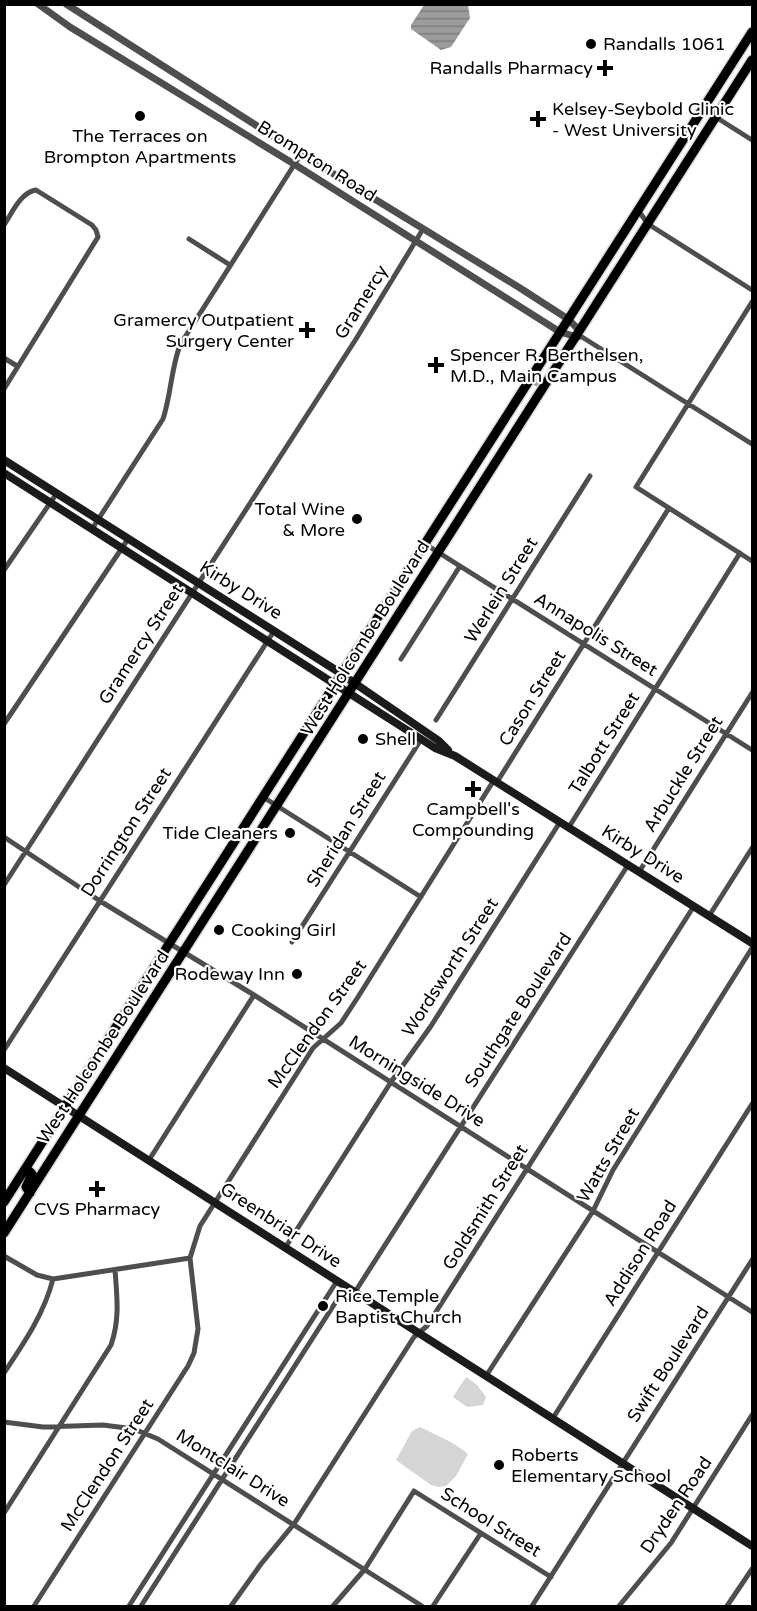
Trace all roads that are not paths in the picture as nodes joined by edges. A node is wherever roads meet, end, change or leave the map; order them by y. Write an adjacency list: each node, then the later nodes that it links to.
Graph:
1 (38, 4): 6 (street, Brompton Road)
2 (66, 4): 5 (street, Brompton Road)
3 (753, 32): 7 (main road, West Holcombe Boulevard)
4 (753, 60): 8 (main road, West Holcombe Boulevard)
5 (182, 77): 6 (street); 10 (street, Brompton Road)
6 (174, 90): 11 (street, Brompton Road)
7 (703, 109): 8 (street); 12 (main road, West Holcombe Boulevard)
8 (716, 117): 9 (street); 13 (main road, West Holcombe Boulevard)
9 (753, 140)
10 (301, 154): 11 (street); 15 (street, Brompton Road)
11 (294, 164): 17 (street, Brompton Road); 18 (street)
12 (638, 210): 13 (street); 23 (main road, West Holcombe Boulevard)
13 (648, 224): 21 (street); 25 (main road, West Holcombe Boulevard)
14 (4, 225): 27 (street)
15 (423, 229): 17 (street, Gramercy); 19 (street, Brompton Road)
16 (189, 239): 18 (street)
17 (416, 241): 20 (street, Brompton Road); 29 (street, Gramercy)
18 (230, 266): 38 (street)
19 (484, 266): 20 (street); 23 (street, Brompton Road)
20 (475, 279): 24 (street, Brompton Road)
21 (753, 290)
22 (753, 302): 30 (street)
23 (568, 320): 24 (main road, West Holcombe Boulevard); 25 (street, Brompton Road)
24 (560, 332): 25 (street, Brompton Road); 41 (main road, West Holcombe Boulevard)
25 (580, 335): 30 (street, Brompton Road); 43 (main road, West Holcombe Boulevard)
26 (4, 358): 27 (street)
27 (17, 366): 28 (street)
28 (4, 389)
29 (324, 390): 48 (street, Gramercy Street)
30 (689, 404): 31 (street, Brompton Road); 37 (street)
31 (753, 444)
32 (4, 460): 35 (main road, Kirby Drive)
33 (4, 473): 36 (main road, Kirby Drive)
34 (590, 476): 50 (street, Werlein Street)
35 (57, 493): 36 (street); 38 (main road, Kirby Drive)
36 (51, 503): 39 (main road, Kirby Drive); 47 (street)
37 (669, 508): 44 (street); 53 (street, Cason Street)
38 (98, 520): 39 (street); 40 (main road, Kirby Drive)
39 (92, 529): 42 (main road, Kirby Drive)
40 (128, 539): 42 (street); 48 (main road, Kirby Drive)
41 (425, 544): 43 (street, Annapolis Street); 55 (main road, West Holcombe Boulevard)
42 (122, 548): 49 (main road, Kirby Drive); 60 (street)
43 (438, 553): 46 (street, Annapolis Street); 56 (main road, West Holcombe Boulevard)
44 (740, 553): 45 (street); 57 (street, Talbott Street)
45 (753, 561)
46 (460, 566): 50 (street, Annapolis Street); 54 (street)
47 (4, 570)
48 (198, 583): 49 (street, Gramercy Street); 51 (main road, Kirby Drive)
49 (192, 593): 52 (main road, Kirby Drive); 71 (street, Gramercy Street)
50 (513, 600): 53 (street, Annapolis Street); 59 (street, Werlein Street)
51 (274, 631): 52 (street, Dorrington Street); 55 (main road, Kirby Drive)
52 (268, 640): 55 (main road, Kirby Drive); 77 (street, Dorrington Street)
53 (584, 644): 57 (street, Annapolis Street); 64 (street, Cason Street)
54 (401, 659)
55 (339, 679): 56 (main road, Kirby Drive); 65 (main road, West Holcombe Boulevard)
56 (352, 688): 62 (main road, Kirby Drive); 66 (main road, West Holcombe Boulevard)
57 (655, 689): 61 (street, Annapolis Street); 68 (street, Talbott Street)
58 (753, 693): 61 (street, Arbuckle Street)
59 (436, 720)
60 (4, 724)
61 (726, 734): 63 (street, Annapolis Street); 74 (street, Arbuckle Street)
62 (423, 735): 64 (main road, Kirby Drive); 72 (street, Sheridan Street)
63 (753, 750)
64 (495, 781): 67 (main road, Kirby Drive); 76 (street, McClendon Street)
65 (263, 797): 66 (street); 81 (main road, West Holcombe Boulevard)
66 (277, 806): 72 (street); 84 (main road, West Holcombe Boulevard)
67 (560, 822): 68 (main road, Kirby Drive); 89 (street, Wordsworth Street)
68 (569, 827): 73 (main road, Kirby Drive)
69 (4, 837): 71 (street, Morningside Drive)
70 (753, 848): 79 (street)
71 (25, 851): 75 (street, Gramercy Street); 77 (street, Morningside Drive)
72 (350, 852): 76 (street); 80 (street, Sheridan Street)
73 (628, 865): 74 (main road, Kirby Drive); 93 (street, Southgate Boulevard)
74 (639, 872): 78 (main road, Kirby Drive)
75 (4, 885)
76 (421, 897): 86 (street, McClendon Street)
77 (100, 901): 81 (street, Morningside Drive); 87 (street, Dorrington Street)
78 (694, 906): 79 (main road, Kirby Drive); 96 (street, Goldsmith Street)
79 (709, 916): 82 (main road, Kirby Drive)
80 (292, 942)
81 (170, 943): 84 (street, Morningside Drive); 91 (main road, West Holcombe Boulevard)
82 (753, 943)
83 (753, 948): 100 (street, Watts Street)
84 (184, 952): 85 (street, Morningside Drive); 92 (main road, West Holcombe Boulevard)
85 (254, 995): 86 (street, Morningside Drive); 94 (street)
86 (322, 1039): 89 (street, Morningside Drive); 99 (street, McClendon Street)
87 (4, 1050)
88 (4, 1068): 91 (main road, Greenbriar Drive)
89 (391, 1082): 93 (street, Morningside Drive); 102 (street, Wordsworth Street)
90 (753, 1104): 103 (street, Addison Road)
91 (66, 1107): 92 (main road, Greenbriar Drive); 95 (main road, West Holcombe Boulevard)
92 (79, 1115): 94 (main road, Greenbriar Drive); 97 (main road, West Holcombe Boulevard)
93 (461, 1127): 96 (street, Morningside Drive); 111 (street, Southgate Boulevard)
94 (149, 1160): 99 (main road, Greenbriar Drive)
95 (26, 1168): 97 (main road); 98 (main road, West Holcombe Boulevard)
96 (528, 1168): 100 (street, Morningside Drive); 114 (street, Goldsmith Street)
97 (30, 1193): 101 (main road, West Holcombe Boulevard)
98 (4, 1202)
99 (214, 1202): 102 (main road, Greenbriar Drive); 105 (street, McClendon Street)
100 (593, 1210): 103 (street, Morningside Drive); 116 (street, Watts Street)
101 (4, 1233)
102 (285, 1248): 109 (main road, Greenbriar Drive)
103 (658, 1252): 112 (street, Morningside Drive); 118 (street, Addison Road)
104 (4, 1256): 108 (street)
105 (190, 1258): 107 (street); 121 (street, McClendon Street)
106 (753, 1260): 112 (street, Swift Boulevard)
107 (115, 1270): 108 (street); 120 (street)
108 (53, 1279): 115 (street)
109 (337, 1281): 110 (main road, Greenbriar Drive); 123 (street)
110 (346, 1286): 111 (main road, Greenbriar Drive); 124 (street)
111 (355, 1292): 114 (main road, Greenbriar Drive)
112 (729, 1297): 113 (street, Morningside Drive); 122 (street, Swift Boulevard)
113 (753, 1312)
114 (420, 1333): 116 (main road, Greenbriar Drive); 127 (street, Goldsmith Street)
115 (4, 1373)
116 (486, 1376): 118 (main road, Greenbriar Drive)
117 (753, 1415): 125 (street, Dryden Road)
118 (553, 1418): 122 (main road, Greenbriar Drive)
119 (4, 1422): 120 (street, Montclair Drive)
120 (60, 1426): 121 (street, Montclair Drive); 126 (street)
121 (145, 1433): 123 (street, Montclair Drive); 133 (street, McClendon Street)
122 (624, 1464): 125 (main road, Greenbriar Drive); 132 (street, Swift Boulevard)
123 (214, 1473): 124 (street, Montclair Drive); 134 (street)
124 (222, 1479): 127 (street, Montclair Drive); 135 (street)
125 (693, 1508): 129 (main road, Greenbriar Drive); 141 (street, Dryden Road)
126 (4, 1513)
127 (294, 1524): 130 (street, Montclair Drive); 136 (street, Goldsmith Street)
128 (482, 1533): 130 (street, School Street); 132 (street, School Street); 139 (street)
129 (753, 1546)
130 (365, 1569): 137 (street); 138 (street, Montclair Drive)
131 (753, 1569): 142 (street)
132 (551, 1577): 140 (street, Swift Boulevard)
133 (34, 1606)
134 (129, 1606)
135 (141, 1606)
136 (231, 1606)
137 (333, 1606)
138 (422, 1606)
139 (433, 1606)
140 (532, 1606)
141 (619, 1606)
142 (727, 1606)

